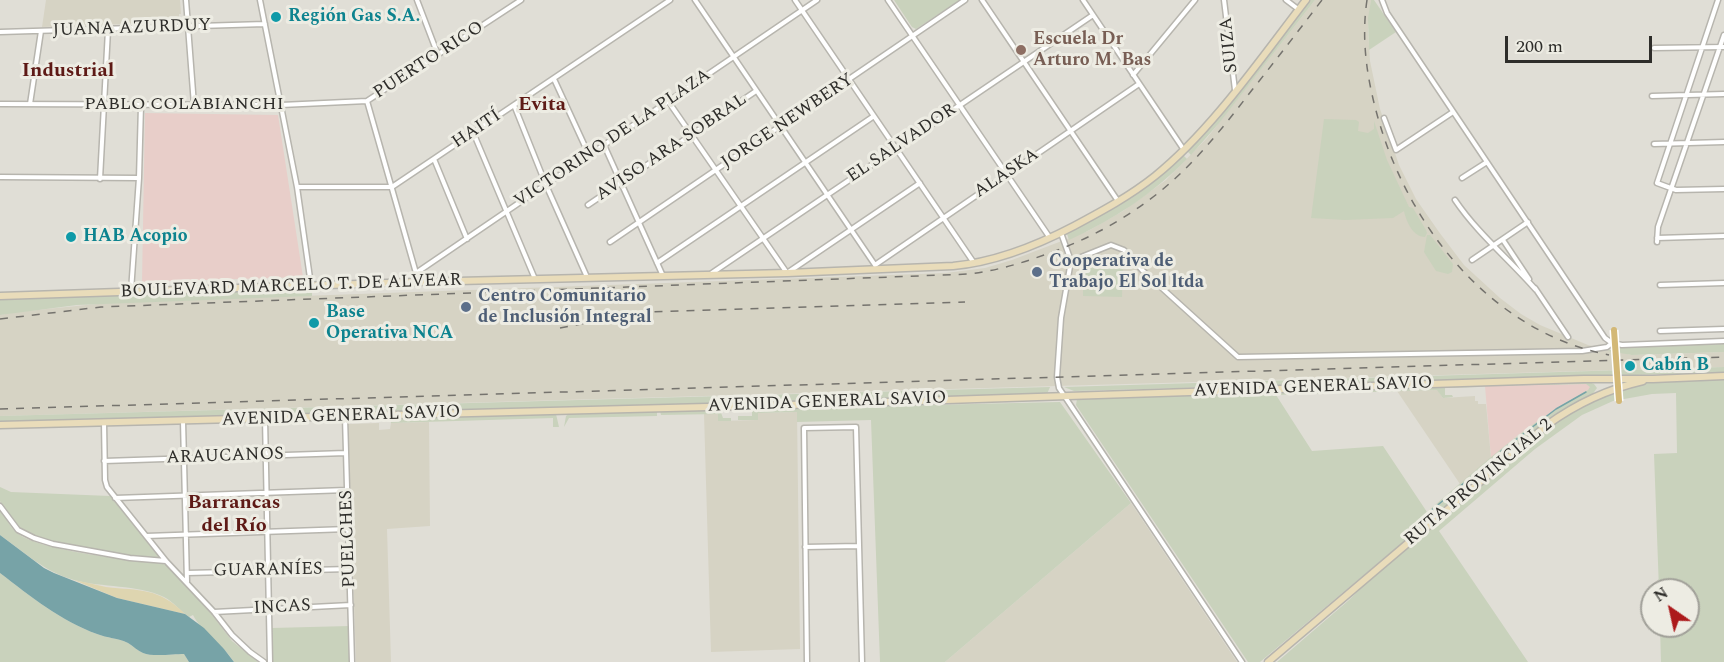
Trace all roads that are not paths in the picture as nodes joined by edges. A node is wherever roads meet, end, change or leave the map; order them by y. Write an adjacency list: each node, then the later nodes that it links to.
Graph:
1 (186, 0): 24 (street)
2 (260, 0): 23 (street)
3 (417, 0): 33 (street)
4 (521, 0): 19 (street, PUERTO RICO)
5 (670, 0): 37 (street, HAITÍ)
6 (695, 0): 34 (street)
7 (795, 0): 21 (street)
8 (817, 0): 21 (street, VICTORINO DE LA PLAZA)
9 (888, 0): 29 (street)
10 (966, 0): 29 (street, JORGE NEWBERY)
11 (982, 0): 35 (street)
12 (1083, 0): 22 (street)
13 (1195, 0): 36 (street)
14 (1224, 0): 40 (street, SUIZA)
15 (1286, 0): 20 (street)
16 (1306, 0): 20 (main road, BOULEVARD MARCELO T. DE ALVEAR)
17 (1382, 0): 56 (street)
18 (1718, 0): 30 (street)
19 (515, 2): 33 (street, PUERTO RICO)
20 (1299, 9): 40 (main road, BOULEVARD MARCELO T. DE ALVEAR)
21 (802, 10): 34 (street, VICTORINO DE LA PLAZA); 38 (street)
22 (1093, 15): 35 (street, EL SALVADOR); 36 (street)
23 (265, 24): 24 (street, JUANA AZURDUY); 53 (street)
24 (188, 27): 25 (street, JUANA AZURDUY); 52 (street)
25 (108, 29): 26 (street, JUANA AZURDUY); 50 (street)
26 (41, 31): 27 (street, JUANA AZURDUY); 49 (street)
27 (0, 32)
28 (1724, 35): 31 (street)
29 (913, 36): 38 (street, JORGE NEWBERY); 55 (street)
30 (1702, 47): 31 (street); 32 (street); 43 (street)
31 (1722, 47): 44 (street)
32 (1654, 48)
33 (438, 55): 46 (street, PUERTO RICO)
34 (734, 57): 41 (street); 47 (street, VICTORINO DE LA PLAZA)
35 (1025, 62): 55 (street, EL SALVADOR); 60 (street)
36 (1133, 75): 39 (street)
37 (554, 79): 54 (street, HAITÍ); 70 (street)
38 (850, 80): 57 (street); 59 (street, JORGE NEWBERY)
39 (1139, 84): 60 (street, ALASKA); 69 (street)
40 (1235, 90): 69 (main road, BOULEVARD MARCELO T. DE ALVEAR)
41 (756, 91): 59 (street); 62 (street, AVISO ARA SOBRAL)
42 (1724, 94): 44 (street)
43 (1687, 95): 44 (street); 45 (street); 64 (street)
44 (1704, 95): 65 (street)
45 (1652, 96)
46 (367, 101): 53 (street, PABLO COLABIANCHI); 83 (street)
47 (668, 101): 62 (street); 67 (street, VICTORINO DE LA PLAZA)
48 (0, 105): 49 (street, PABLO COLABIANCHI)
49 (30, 105): 50 (street, PABLO COLABIANCHI)
50 (104, 105): 51 (street, PABLO COLABIANCHI); 79 (street)
51 (141, 105): 52 (street, PABLO COLABIANCHI); 77 (street)
52 (194, 105): 53 (street, PABLO COLABIANCHI)
53 (281, 105): 84 (street)
54 (514, 105): 61 (street, HAITÍ); 82 (street)
55 (960, 105): 68 (street, EL SALVADOR); 75 (street)
56 (1453, 112): 58 (street); 73 (street)
57 (874, 116): 68 (street); 72 (street)
58 (1384, 118)
59 (781, 126): 72 (street); 74 (street, JORGE NEWBERY)
60 (1072, 130): 75 (street, ALASKA); 89 (street)
61 (473, 132): 71 (street, HAITÍ); 92 (street)
62 (691, 135): 74 (street); 80 (street, AVISO ARA SOBRAL)
63 (1724, 141): 65 (street)
64 (1670, 143): 65 (street); 66 (street); 85 (street)
65 (1687, 143): 85 (street)
66 (1654, 144)
67 (604, 145): 70 (street, VICTORINO DE LA PLAZA); 80 (street)
68 (897, 148): 81 (street); 87 (street, EL SALVADOR)
69 (1184, 150): 89 (main road, BOULEVARD MARCELO T. DE ALVEAR)
70 (589, 155): 82 (street, VICTORINO DE LA PLAZA)
71 (434, 159): 83 (street, HAITÍ); 100 (street)
72 (805, 162): 87 (street); 91 (street)
73 (1487, 162): 78 (street); 95 (street)
74 (716, 170): 91 (street); 94 (street, JORGE NEWBERY)
75 (1007, 174): 93 (street, ALASKA); 99 (street)
76 (0, 177): 79 (street)
77 (139, 178): 79 (street); 121 (street)
78 (1462, 178)
79 (100, 179)
80 (621, 182): 90 (street, AVISO ARA SOBRAL); 94 (street)
81 (920, 183): 93 (street); 96 (street)
82 (546, 185): 92 (street, VICTORINO DE LA PLAZA); 114 (street)
83 (392, 187): 84 (street); 110 (street)
84 (297, 188): 118 (street)
85 (1671, 189): 86 (street); 98 (street)
86 (1724, 189)
87 (828, 195): 96 (street); 101 (street, EL SALVADOR)
88 (1455, 200): 104 (street)
89 (1119, 201): 97 (main road, BOULEVARD MARCELO T. DE ALVEAR)
90 (588, 205)
91 (740, 206): 101 (street); 107 (street)
92 (506, 212): 100 (street, VICTORINO DE LA PLAZA); 115 (street)
93 (944, 218): 108 (street); 109 (street, ALASKA)
94 (639, 222): 103 (street, JORGE NEWBERY); 107 (street)
95 (1528, 222): 102 (street); 128 (street)
96 (851, 230): 109 (street); 111 (street)
97 (1061, 233): 99 (main road, BOULEVARD MARCELO T. DE ALVEAR); 106 (street)
98 (1724, 236)
99 (1050, 238): 108 (main road, BOULEVARD MARCELO T. DE ALVEAR)
100 (467, 239): 110 (street, VICTORINO DE LA PLAZA)
101 (763, 239): 111 (street); 112 (street, EL SALVADOR)
102 (1503, 240): 104 (street); 120 (street)
103 (610, 242)
104 (1492, 246): 105 (street); 120 (street)
105 (1472, 260)
106 (1071, 261): 128 (street); 132 (street)
107 (657, 263): 113 (street)
108 (975, 263): 109 (main road, BOULEVARD MARCELO T. DE ALVEAR)
109 (875, 267): 111 (main road, BOULEVARD MARCELO T. DE ALVEAR)
110 (416, 273): 116 (street)
111 (787, 273): 112 (main road, BOULEVARD MARCELO T. DE ALVEAR)
112 (712, 274): 113 (main road, BOULEVARD MARCELO T. DE ALVEAR)
113 (663, 276): 114 (main road, BOULEVARD MARCELO T. DE ALVEAR)
114 (587, 277): 115 (main road, BOULEVARD MARCELO T. DE ALVEAR)
115 (536, 279): 116 (main road, BOULEVARD MARCELO T. DE ALVEAR)
116 (417, 282): 118 (main road, BOULEVARD MARCELO T. DE ALVEAR)
117 (1724, 283): 119 (street)
118 (311, 285): 121 (main road, BOULEVARD MARCELO T. DE ALVEAR)
119 (1660, 285)
120 (1536, 290): 126 (street)
121 (131, 292): 122 (main road, BOULEVARD MARCELO T. DE ALVEAR)
122 (0, 296)
123 (1724, 329): 125 (street)
124 (1614, 330): 134 (main road, bridge)
125 (1660, 331)
126 (1568, 337)
127 (1724, 341): 128 (street)
128 (1612, 343)
129 (1724, 376): 131 (main road, RUTA PROVINCIAL 2)
130 (1591, 379): 131 (main road, AVENIDA GENERAL SAVIO); 132 (main road, AVENIDA GENERAL SAVIO); 133 (main road)
131 (1654, 379): 133 (main road, RUTA PROVINCIAL 2)
132 (1064, 396): 135 (main road, AVENIDA GENERAL SAVIO); 168 (street)
133 (1597, 396): 169 (main road, RUTA PROVINCIAL 2)
134 (1618, 401)
135 (345, 416): 136 (main road, AVENIDA GENERAL SAVIO); 140 (street, PUELCHES)
136 (265, 418): 138 (main road, AVENIDA GENERAL SAVIO); 141 (street)
137 (104, 422): 138 (main road, AVENIDA GENERAL SAVIO); 139 (main road, AVENIDA GENERAL SAVIO); 143 (street)
138 (183, 422): 142 (street)
139 (0, 425)
140 (346, 453): 141 (street, ARAUCANOS); 144 (street, PUELCHES)
141 (266, 456): 142 (street, ARAUCANOS); 145 (street)
142 (184, 458): 143 (street, ARAUCANOS); 146 (street)
143 (104, 461): 147 (street)
144 (347, 490): 145 (street); 149 (street, PUELCHES)
145 (267, 493): 146 (street); 150 (street)
146 (185, 496): 147 (street); 151 (street)
147 (115, 498): 152 (street)
148 (0, 506): 155 (street)
149 (348, 529): 150 (street); 156 (street, PUELCHES)
150 (267, 532): 151 (street); 157 (street)
151 (186, 535): 152 (street); 158 (street)
152 (145, 536): 155 (street)
153 (859, 546): 154 (street); 154 (street); 167 (street)
154 (805, 547): 166 (street)
155 (166, 561): 159 (street)
156 (350, 569): 157 (street, GUARANÍES); 160 (street, PUELCHES)
157 (268, 571): 158 (street, GUARANÍES); 161 (street)
158 (187, 573): 159 (street)
159 (187, 582): 162 (street)
160 (351, 605): 161 (street, INCAS); 165 (street, PUELCHES)
161 (269, 609): 162 (street, INCAS); 164 (street)
162 (214, 612): 163 (street)
163 (264, 662)
164 (270, 662)
165 (352, 662)
166 (807, 662)
167 (862, 662)
168 (1242, 662)
169 (1268, 662)

